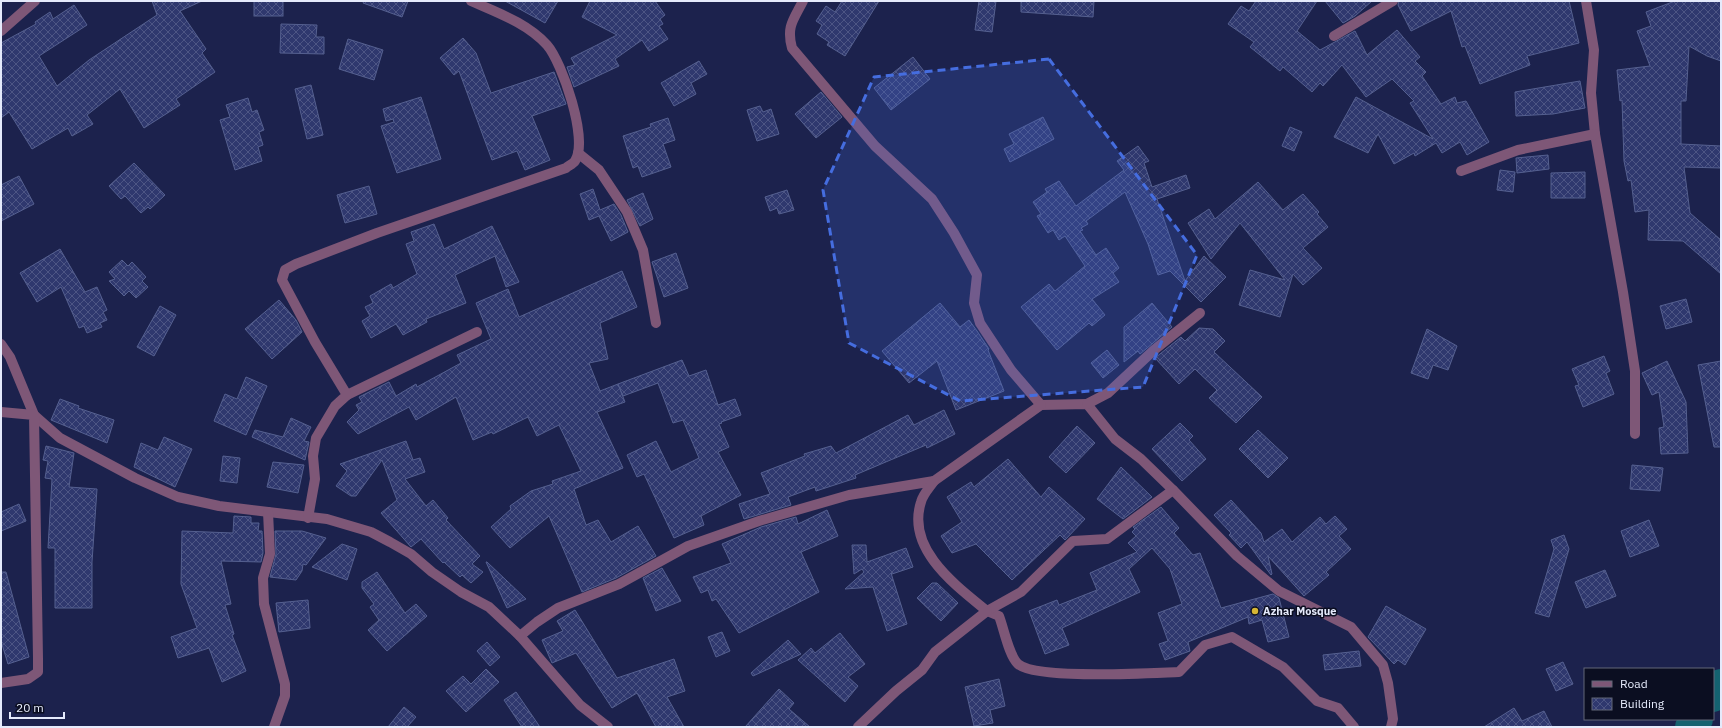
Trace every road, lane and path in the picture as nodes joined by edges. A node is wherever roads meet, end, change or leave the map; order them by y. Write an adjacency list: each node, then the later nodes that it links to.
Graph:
1 (35, 1): 6 (street)
2 (471, 1): 9 (street)
3 (803, 1): 17 (street)
4 (1393, 1): 7 (street)
5 (1586, 1): 8 (street)
6 (1, 31)
7 (1334, 36)
8 (1595, 134): 10 (street); 20 (street)
9 (578, 153): 12 (street); 15 (street)
10 (1461, 171)
11 (1200, 314): 16 (street)
12 (656, 323)
13 (476, 332): 15 (street)
14 (1, 344): 19 (street)
15 (347, 395): 24 (street)
16 (1087, 404): 17 (street); 22 (street)
17 (1041, 405): 21 (street)
18 (1, 412): 19 (street)
19 (34, 415): 23 (street); 27 (street)
20 (1635, 434)
21 (934, 481): 25 (street); 26 (street)
22 (1173, 490): 25 (street); 32 (street)
23 (268, 512): 24 (street); 28 (street)
24 (308, 518): 26 (street)
25 (987, 611): 30 (street); 31 (street)
26 (520, 636): 29 (street)
27 (1, 683)
28 (274, 727)
29 (608, 727)
30 (858, 727)
31 (1354, 727)
32 (1391, 727)

